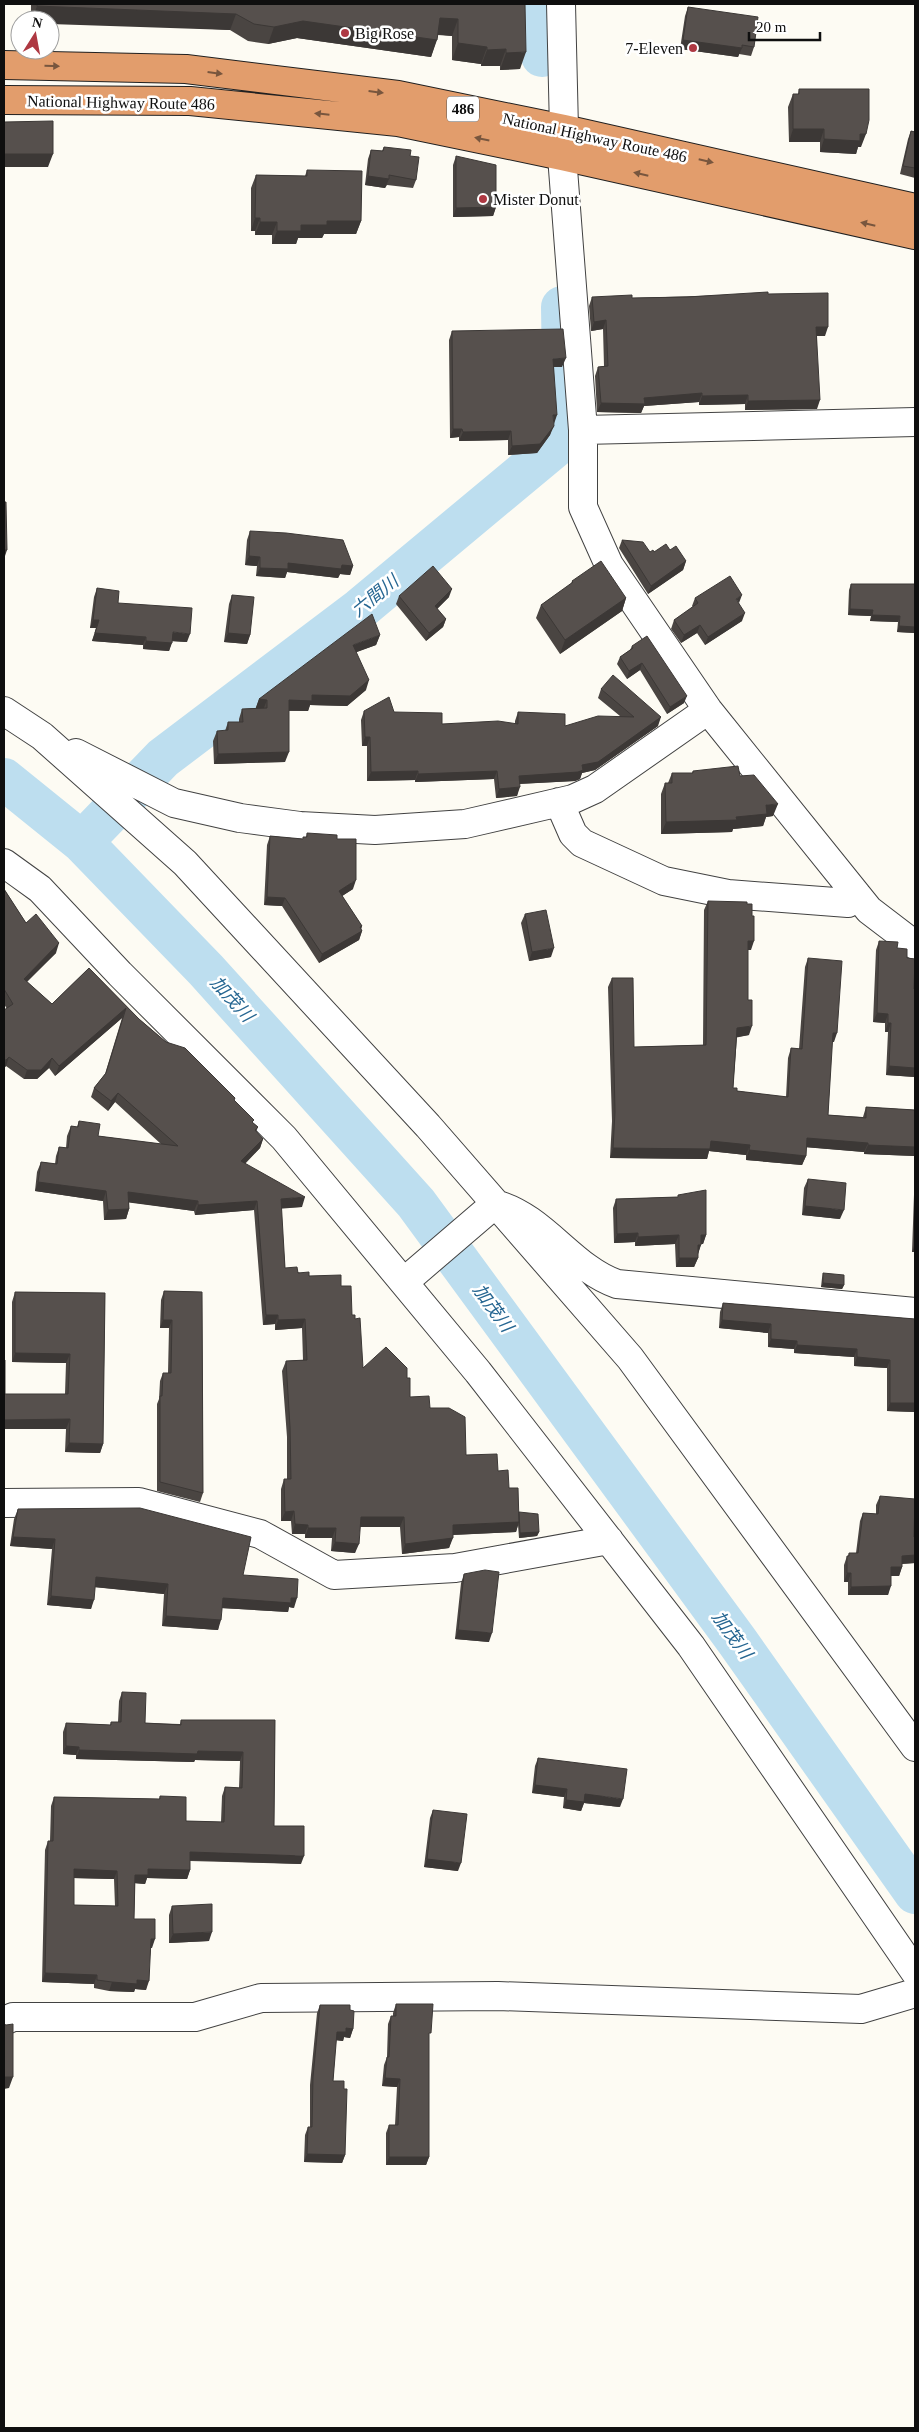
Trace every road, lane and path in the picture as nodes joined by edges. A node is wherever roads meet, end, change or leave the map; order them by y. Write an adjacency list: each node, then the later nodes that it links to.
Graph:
1 (561, 4): 4 (street)
2 (4, 65): 4 (highway, National Highway Route 486 / 486, one-way to 4)
3 (4, 100): 4 (highway, National Highway Route 486 / 486, one-way to 3)
4 (563, 143): 5 (highway, National Highway Route 486 / 486, one-way to 5); 6 (highway, National Highway Route 486 / 486, one-way to 4); 8 (street)
5 (915, 208)
6 (915, 235)
7 (915, 422): 8 (street)
8 (583, 430): 9 (street)
9 (708, 710): 12 (street); 14 (street)
10 (4, 711): 11 (street)
11 (42, 736): 12 (street); 16 (street)
12 (559, 802): 14 (street)
13 (4, 863): 17 (street)
14 (856, 894): 15 (street)
15 (915, 945)
16 (495, 1204): 17 (street); 18 (street); 21 (street)
17 (404, 1282): 20 (street)
18 (915, 1312)
19 (4, 1503): 20 (street)
20 (609, 1540): 22 (street)
21 (915, 1747)
22 (915, 1972)
23 (915, 1993): 24 (street)
24 (4, 2021)

